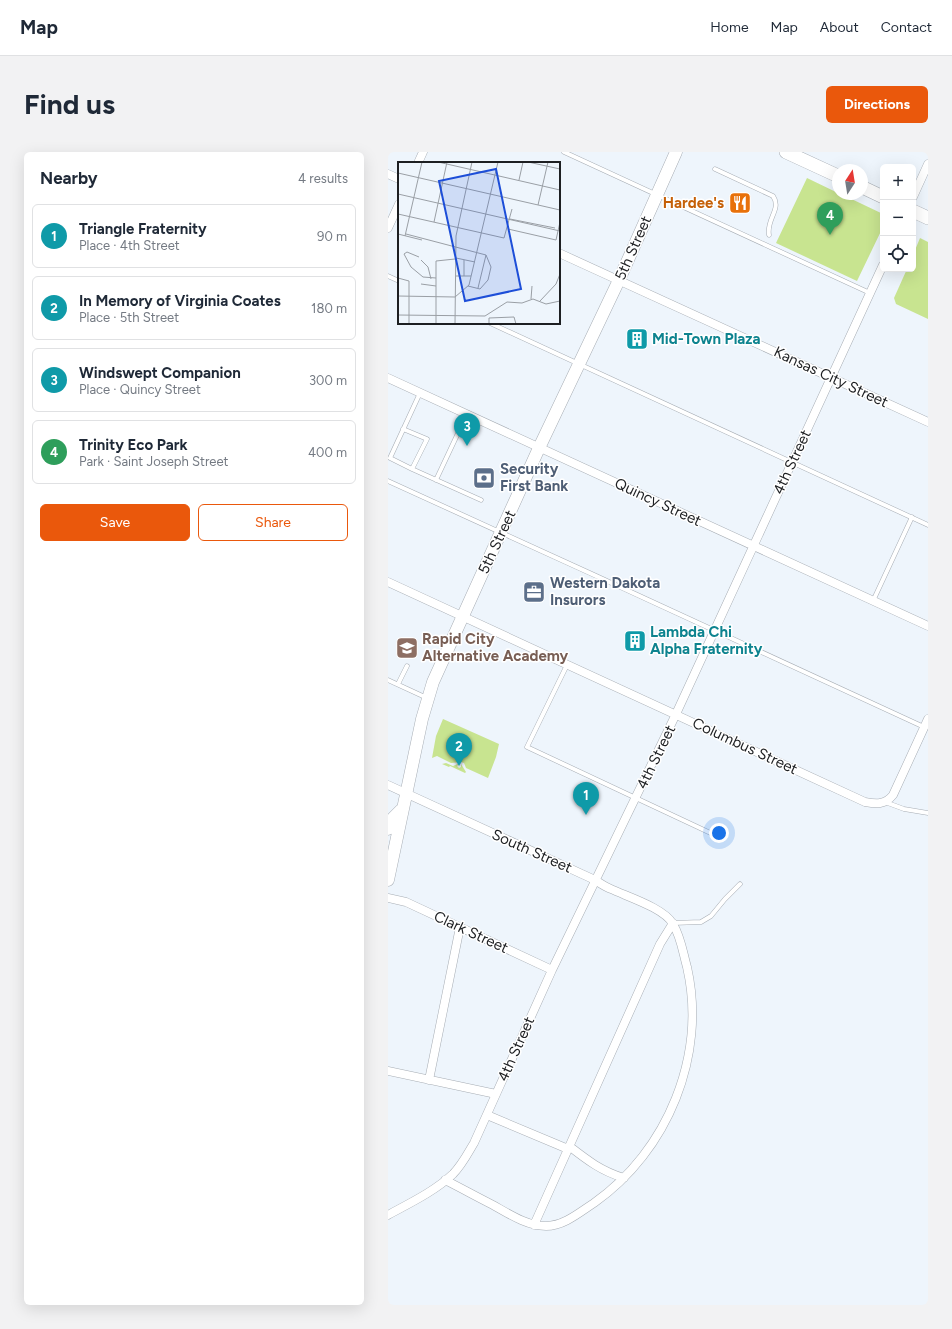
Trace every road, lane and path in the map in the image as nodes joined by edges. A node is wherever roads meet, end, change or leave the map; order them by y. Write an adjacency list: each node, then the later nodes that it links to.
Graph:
1 (423, 152): 5 (street)
2 (564, 152): 13 (lane)
3 (676, 152): 13 (main road, 5th Street)
4 (786, 152): 8 (main road)
5 (418, 162)
6 (928, 164): 12 (street)
7 (715, 169): 19 (lane)
8 (832, 173)
9 (388, 174): 10 (street)
10 (398, 179)
11 (868, 190): 14 (main road)
12 (916, 190)
13 (657, 195): 23 (main road, 5th Street); 25 (lane)
14 (880, 196)
15 (398, 206): 18 (street)
16 (916, 212): 17 (main road)
17 (928, 218)
18 (388, 228)
19 (769, 235)
20 (560, 252): 23 (street, Kansas City Street)
21 (880, 271): 25 (street, 4th Street)
22 (388, 276): 24 (lane)
23 (619, 280): 27 (main road, 5th Street); 28 (street, Kansas City Street)
24 (398, 281)
25 (870, 293): 28 (street, 4th Street)
26 (493, 324): 27 (lane)
27 (579, 364): 34 (main road, 5th Street); 35 (lane)
28 (831, 377): 32 (street, Kansas City Street); 35 (street, 4th Street)
29 (388, 378): 30 (street, Quincy Street)
30 (420, 393): 31 (street, Quincy Street); 33 (lane)
31 (467, 414): 34 (street, Quincy Street); 37 (lane)
32 (928, 422)
33 (403, 429): 36 (lane); 36 (lane)
34 (539, 448): 42 (main road, 5th Street); 43 (street, Quincy Street)
35 (792, 462): 40 (lane); 43 (street, 4th Street)
36 (412, 469): 37 (lane)
37 (436, 480): 39 (lane)
38 (388, 481): 42 (lane)
39 (481, 500)
40 (912, 517): 41 (lane); 45 (lane)
41 (928, 525)
42 (501, 532): 46 (main road, 5th Street); 48 (lane)
43 (753, 546): 45 (street, Quincy Street); 48 (street, 4th Street)
44 (388, 582): 46 (street, Columbus Street)
45 (873, 601): 47 (street, Quincy Street)
46 (462, 616): 49 (street, Columbus Street); 53 (main road, 5th Street)
47 (928, 626)
48 (714, 630): 54 (street, 4th Street); 56 (lane)
49 (567, 664): 54 (street, Columbus Street); 59 (lane)
50 (407, 666): 52 (lane)
51 (388, 680): 52 (lane)
52 (398, 684): 53 (lane)
53 (427, 698): 58 (main road, 5th Street)
54 (676, 714): 59 (street, 4th Street); 60 (street, Columbus Street)
55 (928, 719): 56 (street)
56 (926, 728): 60 (street)
57 (388, 785): 58 (street, South Street)
58 (405, 794): 61 (main road, 5th Street); 66 (street, South Street)
59 (636, 799): 64 (lane); 66 (street, 4th Street)
60 (885, 802): 62 (lane)
61 (403, 807): 63 (main road); 65 (main road, 5th Street)
62 (928, 813)
63 (388, 829)
64 (719, 837)
65 (388, 880)
66 (595, 880): 69 (street, South Street); 71 (street, 4th Street)
67 (740, 884): 69 (lane)
68 (388, 898): 70 (street, Clark Street)
69 (673, 923): 76 (street); 77 (street)
70 (460, 927): 71 (street, Clark Street); 73 (street)
71 (552, 970): 74 (street, 4th Street)
72 (388, 1071): 73 (street)
73 (430, 1080): 74 (street)
74 (496, 1094): 75 (street, 4th Street)
75 (487, 1115): 76 (street); 78 (street, 4th Street)
76 (569, 1148): 77 (street); 80 (street)
77 (624, 1178): 80 (street)
78 (446, 1180): 79 (street, 4th Street); 80 (street)
79 (388, 1215)
80 (534, 1225)

